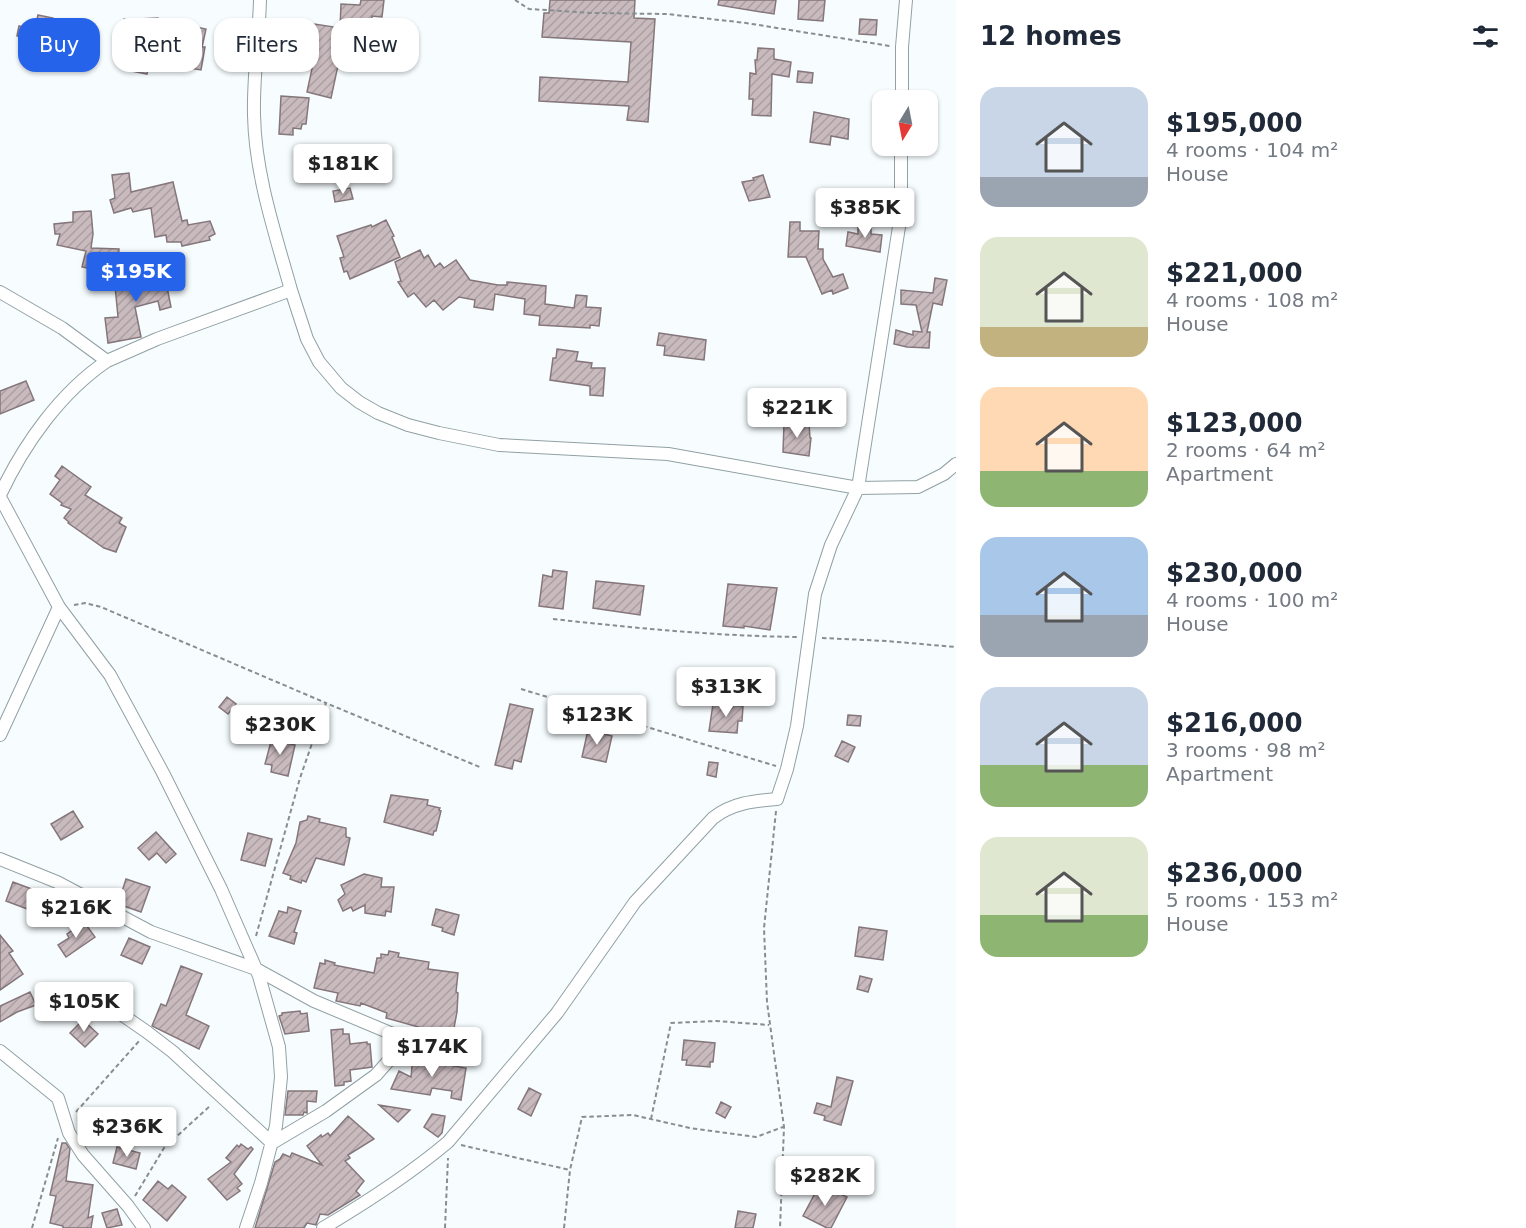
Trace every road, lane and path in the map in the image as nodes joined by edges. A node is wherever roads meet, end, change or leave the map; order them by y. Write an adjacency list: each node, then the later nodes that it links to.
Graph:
1 (260, 0): 7 (street)
2 (515, 0): 4 (path)
3 (906, 0): 4 (street)
4 (902, 47): 5 (street)
5 (902, 90)
6 (902, 156): 11 (street)
7 (291, 290): 9 (street); 11 (street)
8 (0, 292): 9 (street)
9 (107, 361): 12 (street)
10 (956, 464): 11 (street)
11 (858, 488): 15 (street)
12 (0, 496): 13 (street)
13 (59, 607): 18 (path); 19 (street); 24 (street)
14 (553, 619): 15 (path)
15 (809, 638): 16 (path); 21 (street)
16 (956, 647)
17 (521, 689): 21 (path)
18 (326, 703): 20 (path); 24 (path)
19 (0, 735)
20 (482, 768)
21 (787, 769): 22 (street)
22 (777, 799): 27 (path); 32 (street)
23 (0, 859): 25 (street)
24 (250, 956): 25 (street)
25 (256, 969): 33 (street); 33 (street)
26 (87, 1005): 29 (street)
27 (769, 1025): 30 (path); 31 (path)
28 (0, 1051): 35 (street)
29 (221, 1096): 33 (street); 35 (path)
30 (651, 1119): 31 (path); 34 (path)
31 (784, 1126): 41 (path)
32 (448, 1142): 34 (path); 38 (street); 39 (path)
33 (272, 1143): 37 (street)
34 (570, 1170): 40 (path)
35 (128, 1206): 36 (street)
36 (144, 1228)
37 (246, 1228)
38 (323, 1228)
39 (445, 1228)
40 (564, 1228)
41 (780, 1228)

